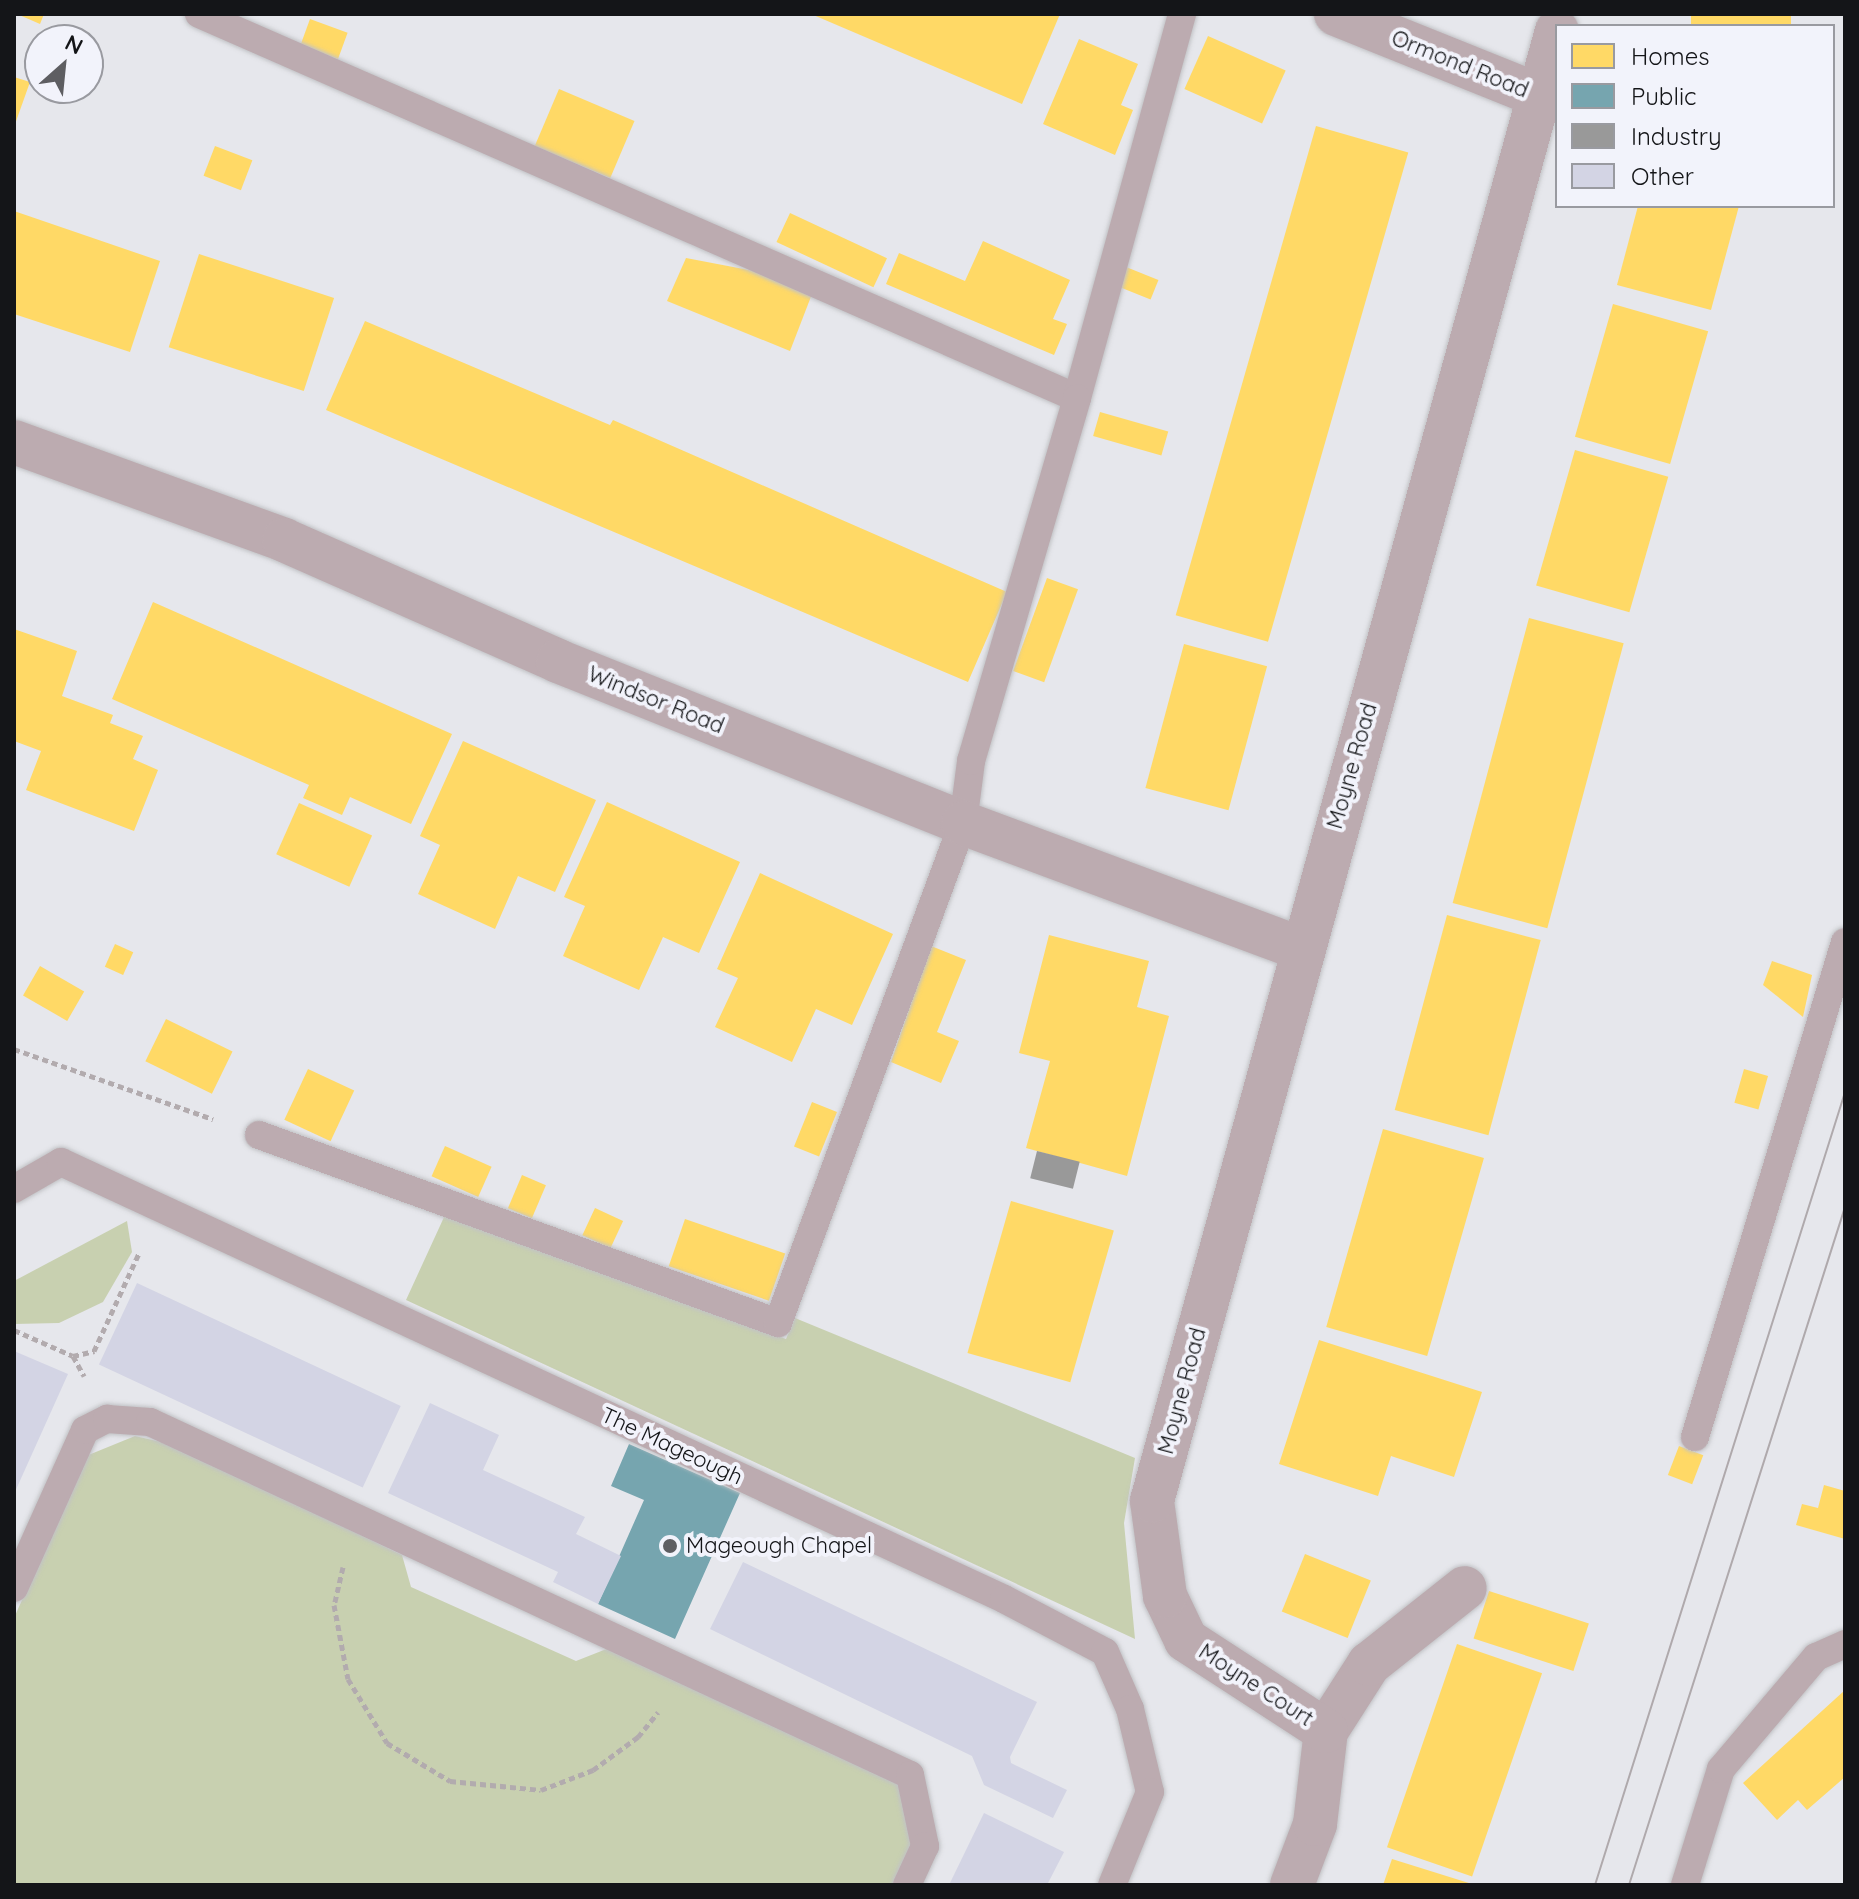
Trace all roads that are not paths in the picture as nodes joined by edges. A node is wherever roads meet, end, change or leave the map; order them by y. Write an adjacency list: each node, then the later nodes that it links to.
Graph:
1 (199, 14): 6 (lane)
2 (1182, 14): 6 (lane)
3 (1336, 14): 5 (street, Ormond Road)
4 (1555, 40): 5 (street, Moyne Road)
5 (1540, 96): 10 (street, Moyne Road)
6 (1077, 398): 8 (lane)
7 (14, 442): 8 (street, Windsor Road)
8 (963, 823): 10 (street, Windsor Road); 11 (lane)
9 (1845, 942): 13 (lane)
10 (1301, 949): 14 (street, Moyne Road)
11 (259, 1135)
12 (14, 1189): 20 (lane, The Mageough)
13 (1695, 1437)
14 (1152, 1501): 18 (street, Moyne Court)
15 (14, 1588): 19 (lane)
16 (1465, 1588): 18 (street, Moyne Court)
17 (1845, 1644): 22 (lane)
18 (1326, 1731): 21 (street, Moyne Court)
19 (907, 1885)
20 (1112, 1885)
21 (1292, 1885)
22 (1685, 1885)

